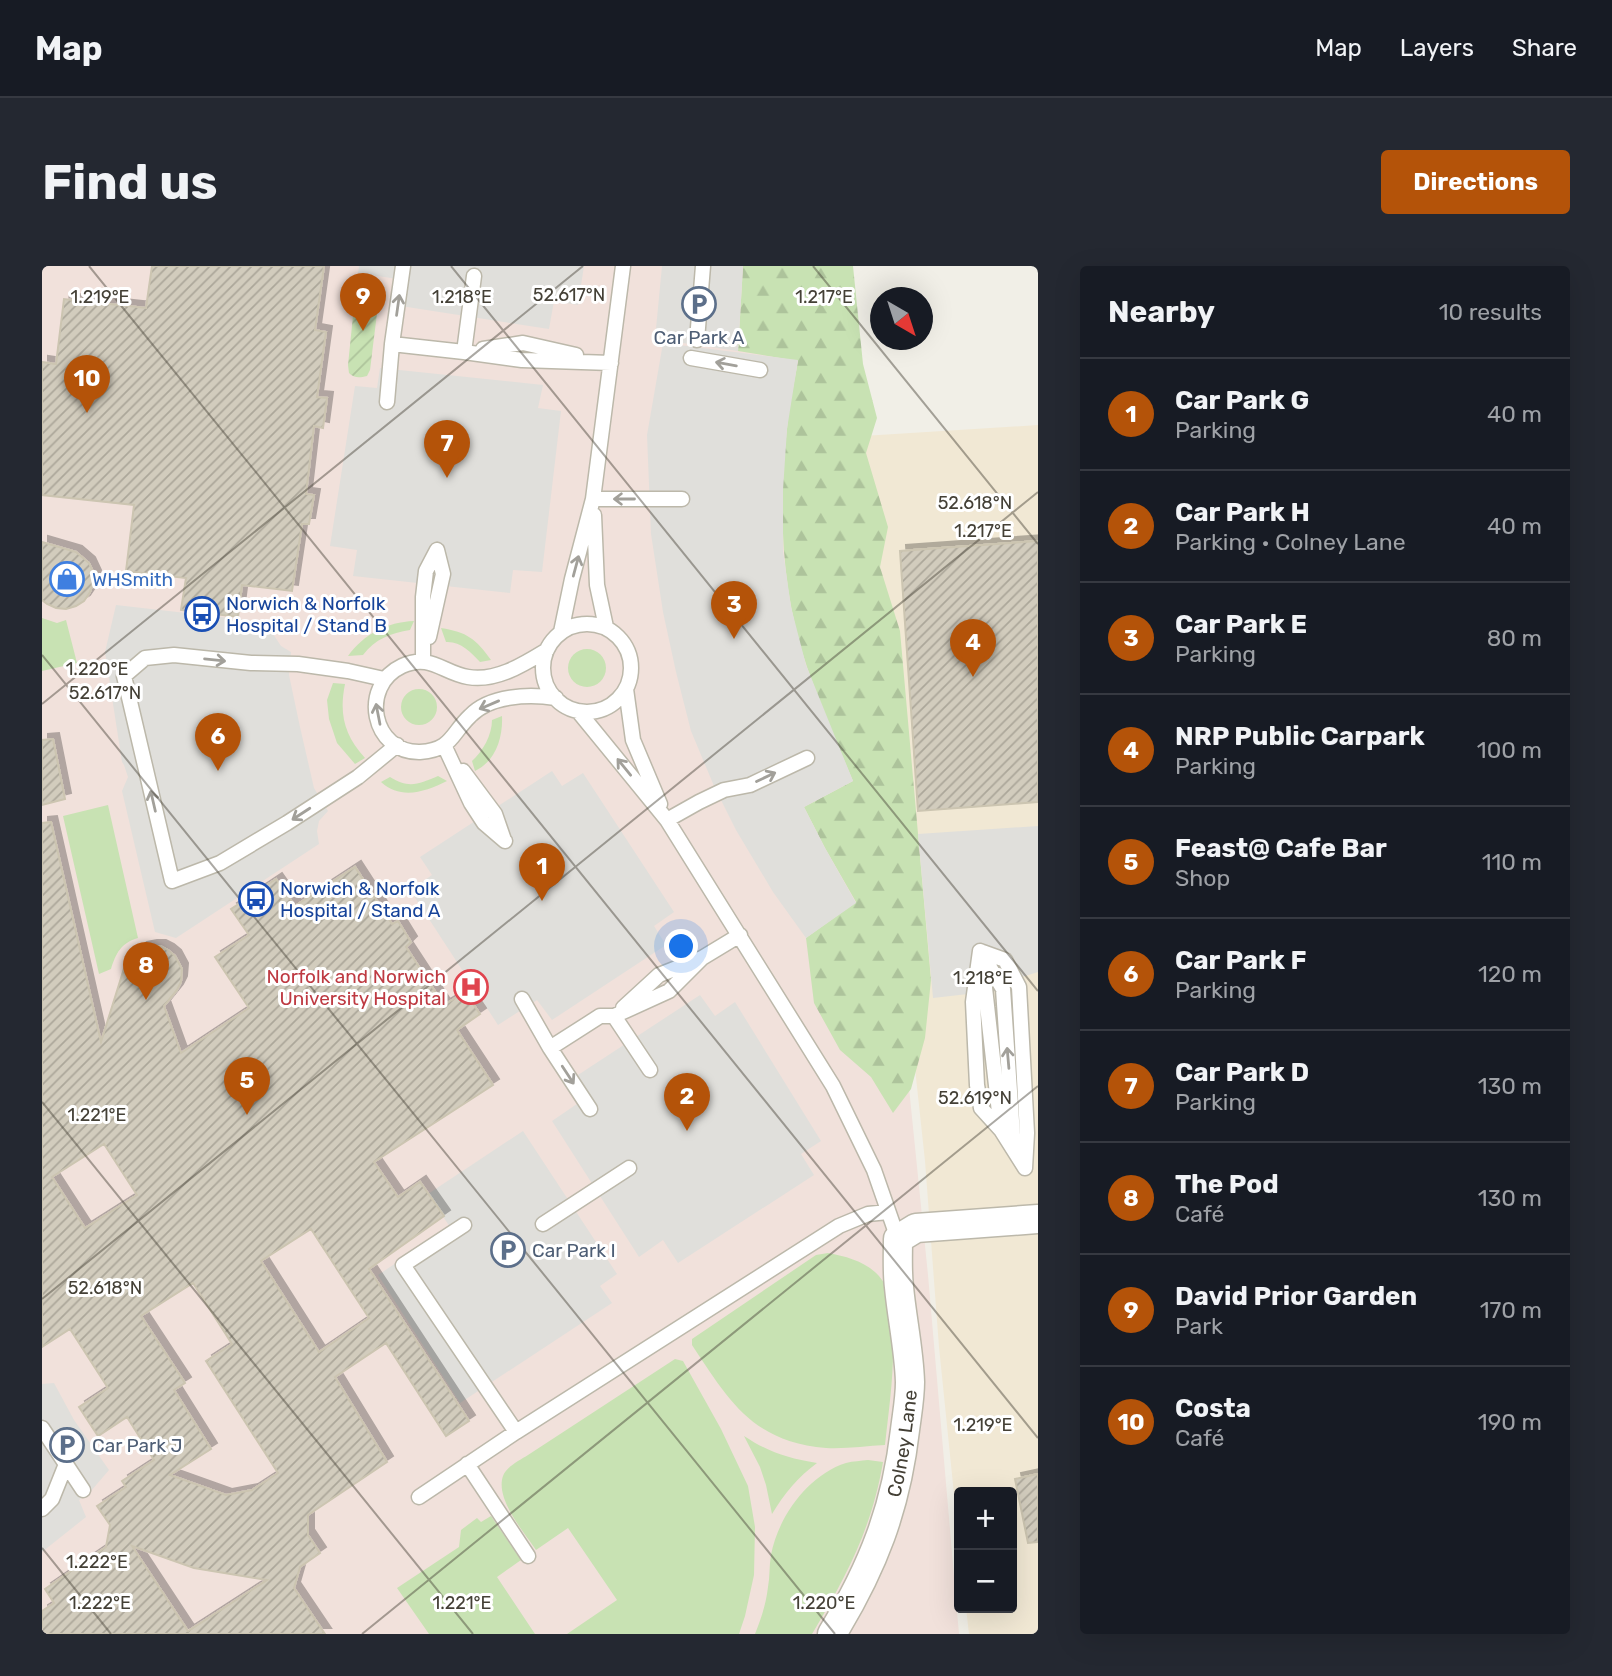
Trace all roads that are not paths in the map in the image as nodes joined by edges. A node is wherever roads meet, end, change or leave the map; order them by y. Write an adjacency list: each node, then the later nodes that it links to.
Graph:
1 (403, 266): 6 (lane, one-way to 1)
2 (623, 266): 9 (lane)
3 (703, 266): 5 (lane)
4 (474, 276): 7 (lane)
5 (697, 340)
6 (393, 344): 7 (lane); 11 (lane)
7 (464, 352): 9 (lane)
8 (691, 358): 10 (lane, one-way to 8)
9 (611, 363): 12 (lane)
10 (760, 370)
11 (387, 402)
12 (593, 499): 13 (lane, one-way to 12); 15 (lane); 16 (lane, one-way to 12)
13 (682, 499)
14 (437, 550): 18 (lane)
15 (606, 627): 16 (lane); 20 (lane)
16 (561, 632): 17 (lane)
17 (547, 650): 18 (lane); 21 (lane)
18 (423, 661): 19 (lane)
19 (384, 679): 23 (lane, one-way to 19); 23 (lane, one-way to 19)
20 (626, 689): 22 (lane); 26 (lane)
21 (556, 698): 22 (lane); 24 (lane, one-way to 24)
22 (578, 711): 26 (lane, one-way to 22)
23 (397, 745): 24 (lane)
24 (444, 745): 27 (lane)
25 (807, 758): 26 (lane, one-way to 25)
26 (667, 820): 28 (lane)
27 (505, 841)
28 (740, 935): 31 (lane); 37 (lane)
29 (980, 951): 35 (lane, one-way to 29); 35 (lane); 35 (lane)
30 (522, 999): 32 (lane)
31 (614, 1016): 32 (lane); 33 (lane)
32 (550, 1048): 34 (lane, one-way to 34)
33 (650, 1070)
34 (590, 1109)
35 (1014, 1151)
36 (629, 1168): 39 (lane)
37 (888, 1212): 41 (lane); 43 (lane)
38 (1038, 1219): 41 (street)
39 (543, 1224)
40 (464, 1225): 43 (lane)
41 (898, 1239): 50 (street, Colney Lane)
42 (42, 1428): 44 (lane)
43 (516, 1432): 45 (lane)
44 (66, 1464): 46 (lane); 48 (lane)
45 (467, 1464): 47 (lane); 49 (lane)
46 (83, 1490)
47 (419, 1497)
48 (42, 1510)
49 (528, 1556)
50 (832, 1634)

